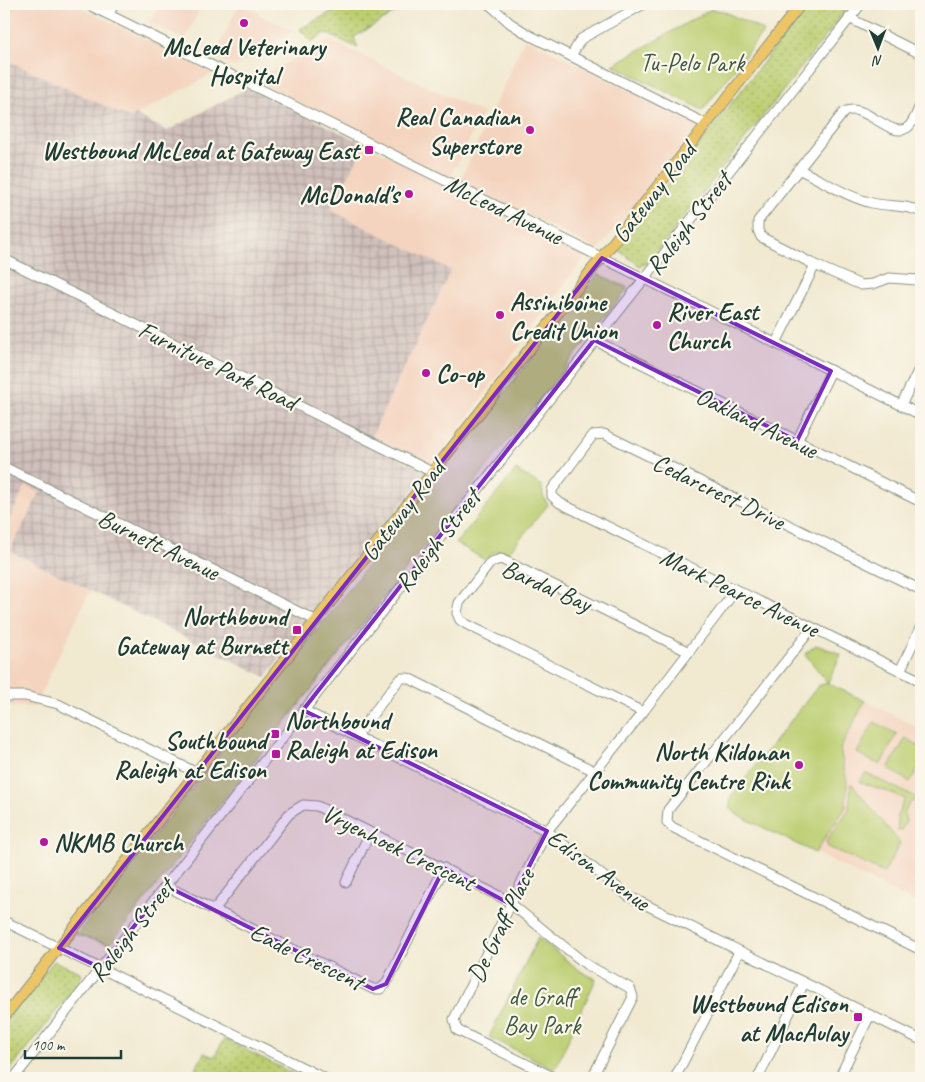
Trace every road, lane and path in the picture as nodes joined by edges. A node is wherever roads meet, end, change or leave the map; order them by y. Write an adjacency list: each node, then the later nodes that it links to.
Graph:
1 (88, 4): 7 (street, McLeod Avenue)
2 (114, 4): 7 (street)
3 (489, 4): 10 (street)
4 (644, 4): 10 (street)
5 (861, 4): 8 (street, Raleigh Street)
6 (798, 5): 12 (main road, Gateway Road)
7 (109, 14): 15 (street, McLeod Avenue)
8 (849, 18): 9 (street); 19 (street, Raleigh Street)
9 (921, 54)
10 (572, 56): 12 (street)
11 (921, 103): 13 (street)
12 (706, 124): 15 (main road, Gateway Road)
13 (798, 169): 14 (street); 17 (street)
14 (921, 212)
15 (602, 258): 19 (street, McLeod Avenue); 28 (main road, Gateway Road)
16 (4, 259): 28 (street, Furniture Park Road)
17 (814, 265): 18 (street); 21 (street)
18 (921, 277)
19 (645, 278): 20 (street, Raleigh Street); 21 (street, McLeod Avenue)
20 (594, 340): 26 (street, Oakland Avenue); 40 (street, Raleigh Street)
21 (776, 343): 22 (street, McLeod Avenue)
22 (831, 371): 24 (street, McLeod Avenue); 26 (street)
23 (918, 371): 24 (street)
24 (901, 404): 25 (street, McLeod Avenue)
25 (921, 414)
26 (797, 441): 29 (street, Oakland Avenue)
27 (4, 468): 33 (street, Burnett Avenue)
28 (432, 472): 33 (main road, Gateway Road)
29 (921, 502)
30 (560, 503): 31 (street, Mark Pearce Avenue); 32 (street, Cedarcrest Drive)
31 (736, 590): 35 (street, Mark Pearce Avenue); 36 (street, De Graff Place)
32 (921, 590)
33 (315, 620): 43 (main road, Gateway Road)
34 (921, 626): 37 (street)
35 (812, 628): 37 (street, Mark Pearce Avenue); 54 (street)
36 (689, 652): 41 (street, De Graff Place); 41 (street, Bardal Bay)
37 (900, 671): 38 (street, Mark Pearce Avenue)
38 (921, 681)
39 (4, 696): 43 (street)
40 (303, 710): 42 (street, Edison Avenue); 49 (street, Raleigh Street)
41 (644, 712): 44 (street, De Graff Place)
42 (356, 736): 44 (street); 45 (street, Edison Avenue)
43 (195, 772): 53 (main road, Gateway Road)
44 (596, 772): 45 (street, De Graff Place)
45 (547, 831): 50 (street, De Graff Place); 55 (street, Edison Avenue)
46 (370, 833): 47 (street, Vryenhoek Crescent); 48 (street); 51 (street, Vryenhoek Crescent)
47 (444, 868): 50 (street, Vryenhoek Crescent); 51 (street, Eade Crescent)
48 (346, 882)
49 (166, 886): 51 (street, Eade Crescent); 56 (street, Raleigh Street)
50 (510, 904): 64 (street, De Graff Place); 65 (street, Vryenhoek Crescent)
51 (214, 910)
52 (4, 921): 53 (street)
53 (59, 948): 56 (street); 59 (main road, Gateway Road)
54 (921, 950)
55 (738, 952): 57 (street, Edison Avenue); 66 (street)
56 (101, 968): 61 (street); 62 (street, Raleigh Street)
57 (804, 983): 58 (street, Edison Avenue); 67 (street)
58 (870, 1016): 60 (street, Edison Avenue); 68 (street)
59 (4, 1017)
60 (921, 1040)
61 (307, 1074): 63 (street)
62 (14, 1078)
63 (324, 1078)
64 (555, 1078)
65 (592, 1078)
66 (675, 1078)
67 (758, 1078)
68 (839, 1078)

